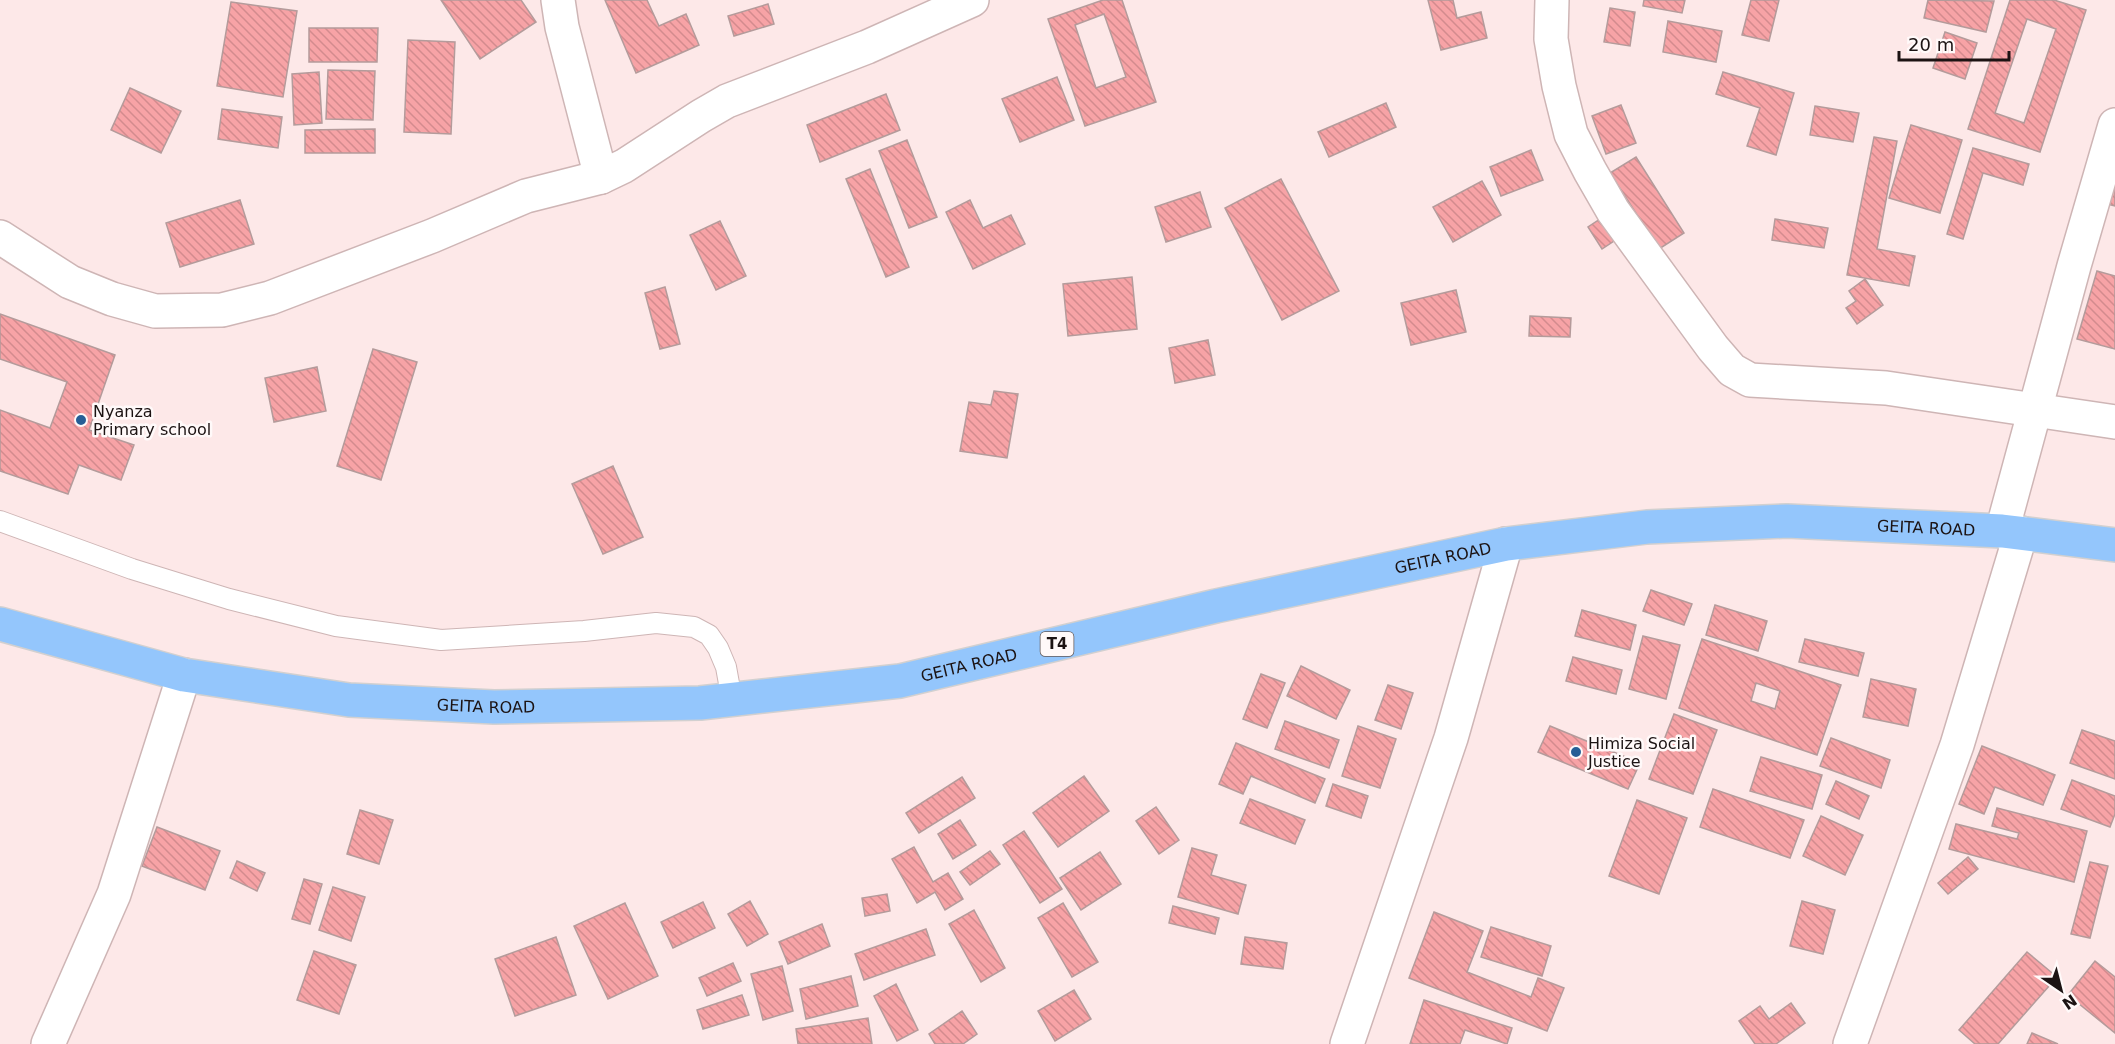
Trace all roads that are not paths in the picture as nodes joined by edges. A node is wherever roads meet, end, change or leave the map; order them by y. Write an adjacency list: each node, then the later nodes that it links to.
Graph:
1 (558, 0): 5 (street)
2 (972, 0): 5 (street)
3 (1552, 0): 7 (street)
4 (2115, 125): 7 (street)
5 (601, 177): 6 (street)
6 (0, 237)
7 (2036, 410): 8 (street); 10 (street)
8 (2115, 422)
9 (0, 521): 15 (lane)
10 (2012, 532): 11 (highway, GEITA ROAD / T4); 12 (highway, GEITA ROAD / T4); 18 (street)
11 (1506, 544): 15 (highway, GEITA ROAD / T4); 17 (street)
12 (2115, 545)
13 (0, 624): 14 (highway, GEITA ROAD / T4)
14 (184, 675): 15 (highway, GEITA ROAD / T4); 16 (street)
15 (732, 700)
16 (48, 1044)
17 (1347, 1044)
18 (1850, 1044)

